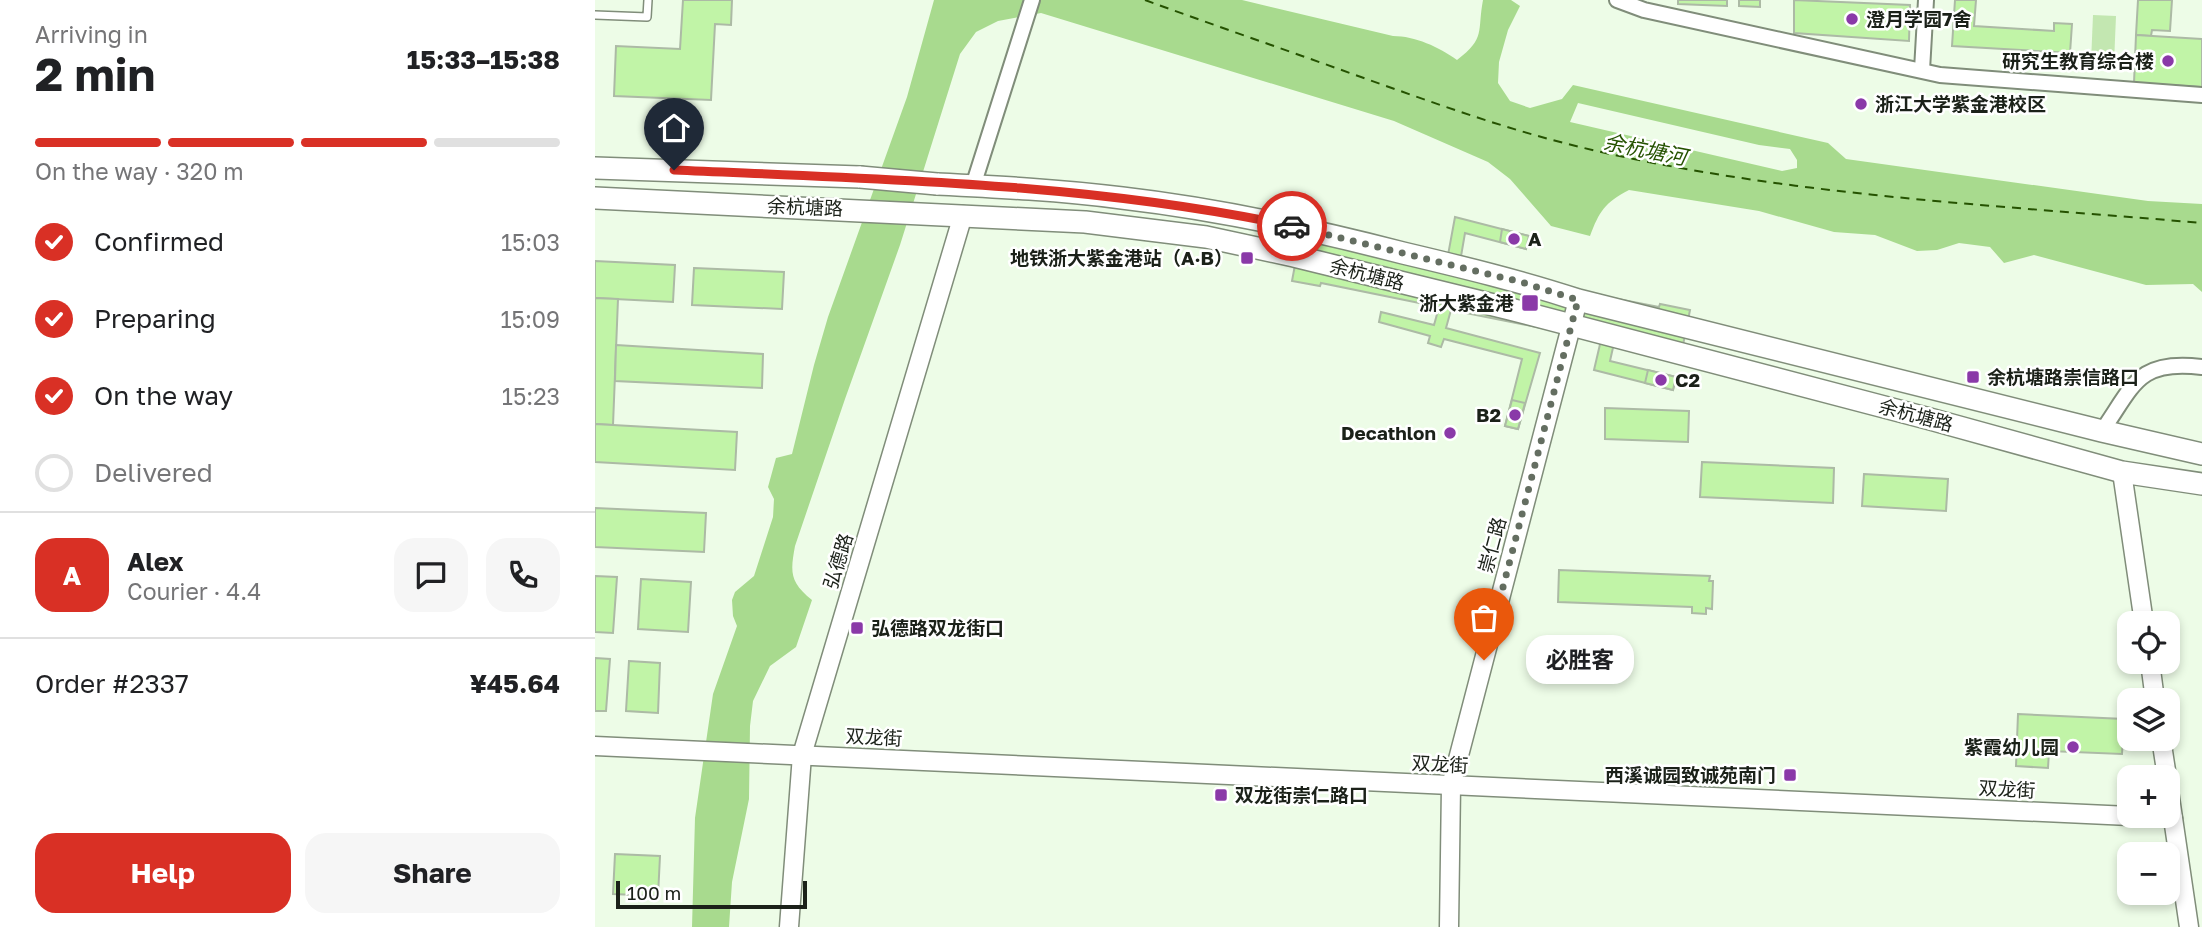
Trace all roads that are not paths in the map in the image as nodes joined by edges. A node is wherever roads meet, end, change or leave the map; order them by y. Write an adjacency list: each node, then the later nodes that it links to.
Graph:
1 (648, 0): 5 (lane)
2 (1032, 0): 9 (street)
3 (1617, 0): 6 (street)
4 (1926, 0): 6 (street)
5 (595, 15)
6 (1921, 70): 7 (street)
7 (2202, 95)
8 (595, 168): 9 (main road, 余杭塘路, bridge)
9 (974, 186): 12 (main road, 余杭塘路)
10 (595, 198): 11 (main road, 余杭塘路)
11 (963, 215): 13 (main road, 余杭塘路); 21 (street, 弘德路)
12 (1578, 300): 13 (street, 崇仁路); 15 (main road, 余杭塘路)
13 (1571, 327): 17 (main road, 余杭塘路); 22 (street, 崇仁路)
14 (2202, 368): 15 (street)
15 (2102, 431): 16 (main road, 余杭塘路)
16 (2202, 454)
17 (2122, 472): 18 (main road, 余杭塘路); 19 (street)
18 (2202, 484)
19 (2142, 611)
20 (595, 746): 21 (street, 双龙街)
21 (802, 755): 22 (street, 双龙街); 25 (street, 弘德路)
22 (1451, 786): 23 (street, 双龙街); 26 (street, 崇仁路)
23 (2117, 816)
24 (2174, 828): 27 (street)
25 (789, 927)
26 (1449, 927)
27 (2189, 927)

